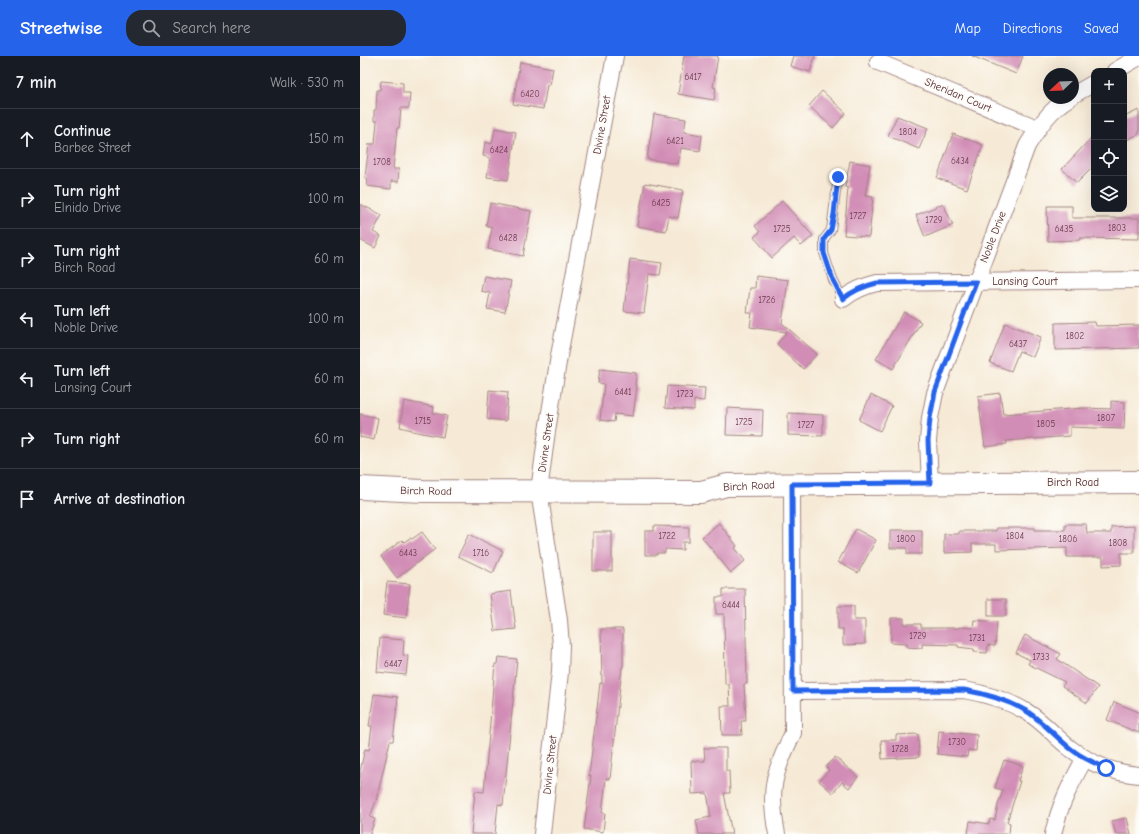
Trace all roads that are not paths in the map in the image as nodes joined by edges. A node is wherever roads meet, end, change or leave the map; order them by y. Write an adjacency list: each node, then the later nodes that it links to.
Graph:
1 (615, 56): 17 (street, Divine Street)
2 (1139, 57): 4 (street)
3 (878, 62): 8 (street, Sheridan Court)
4 (1120, 68)
5 (1091, 85): 6 (street)
6 (1079, 92)
7 (1062, 104): 8 (street, Noble Drive)
8 (1037, 128): 11 (street, Noble Drive)
9 (838, 177): 12 (lane)
10 (1139, 280): 11 (street, Lansing Court)
11 (976, 282): 12 (street, Lansing Court); 14 (street, Noble Drive)
12 (843, 299)
13 (1139, 482): 14 (street, Birch Road)
14 (930, 483): 15 (street, Birch Road)
15 (792, 484): 17 (street, Birch Road); 18 (street)
16 (360, 488): 17 (street, Birch Road)
17 (539, 492): 21 (street, Divine Street)
18 (793, 691): 19 (street); 22 (street)
19 (1085, 758): 20 (street); 23 (street)
20 (1139, 775)
21 (542, 834)
22 (777, 834)
23 (1053, 834)

